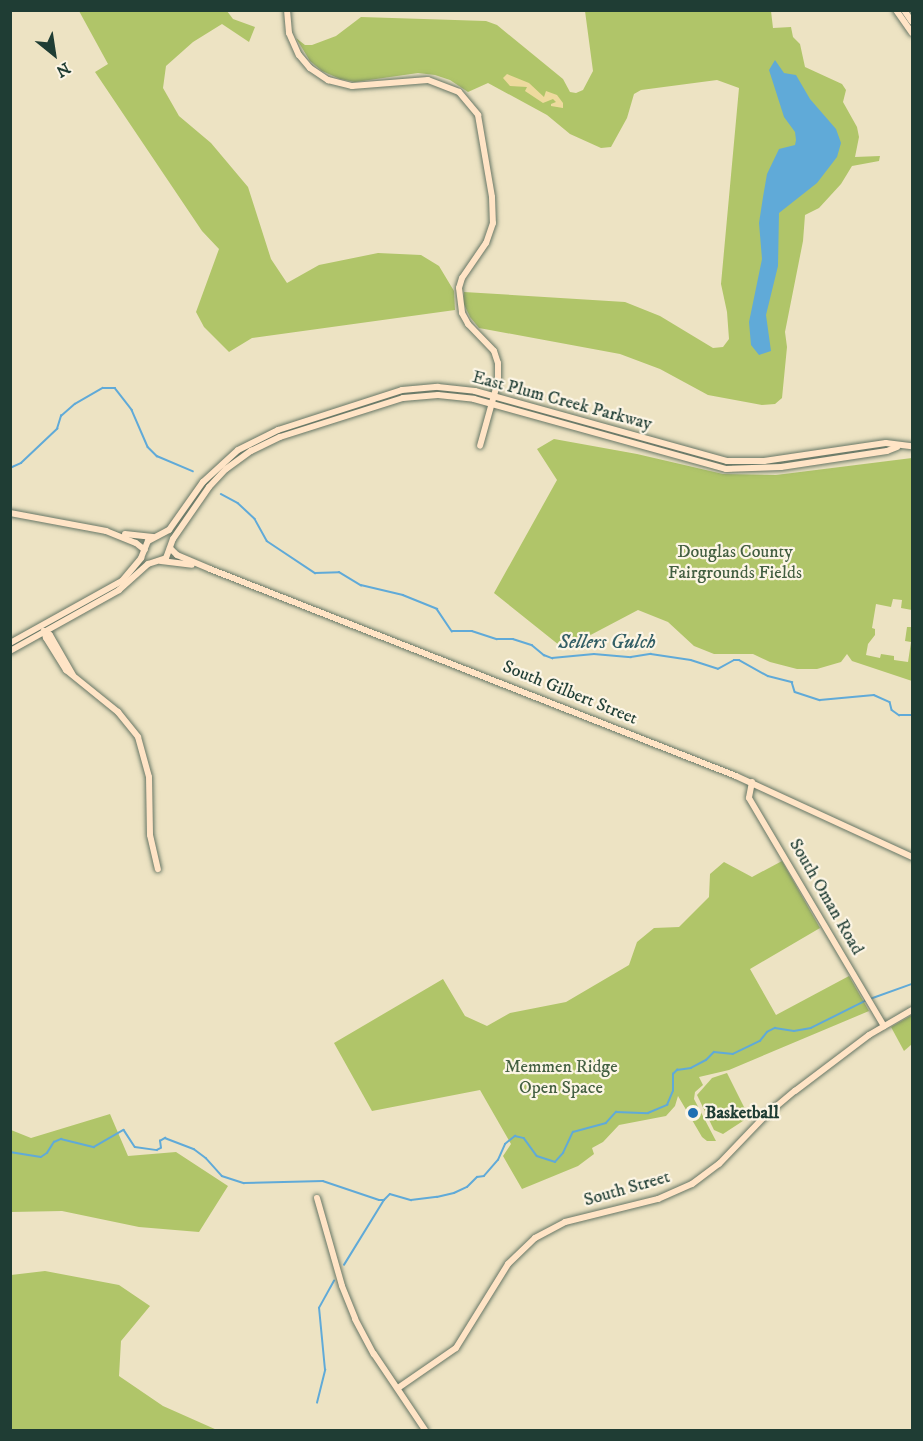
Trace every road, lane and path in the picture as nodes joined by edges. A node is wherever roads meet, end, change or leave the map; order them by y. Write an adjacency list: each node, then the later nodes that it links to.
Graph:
1 (287, 10): 6 (street)
2 (896, 10): 5 (street)
3 (904, 10): 4 (street)
4 (912, 22)
5 (912, 33)
6 (495, 396): 7 (street); 9 (street, East Plum Creek Parkway); 13 (street, East Plum Creek Parkway)
7 (493, 404): 8 (street); 9 (street, East Plum Creek Parkway); 14 (street, East Plum Creek Parkway)
8 (480, 446)
9 (898, 446): 10 (street, East Plum Creek Parkway)
10 (912, 446)
11 (10, 513): 12 (street)
12 (106, 531): 13 (street); 15 (street)
13 (157, 537): 14 (street); 15 (street)
14 (170, 548): 16 (street); 17 (street, South Gilbert Street)
15 (145, 551): 16 (street); 18 (street)
16 (158, 562): 17 (street, South Gilbert Street); 19 (street)
17 (210, 569): 23 (street, South Gilbert Street)
18 (108, 589): 19 (street); 20 (street)
19 (80, 610): 20 (street)
20 (43, 628): 21 (street); 22 (street); 25 (street)
21 (10, 643)
22 (10, 651)
23 (752, 782): 24 (street, South Gilbert Street); 27 (street, South Oman Road)
24 (912, 857)
25 (158, 869)
26 (912, 1010): 27 (street, South Street)
27 (884, 1026): 29 (street, South Street)
28 (317, 1198): 29 (street)
29 (398, 1388): 30 (street)
30 (425, 1431)

